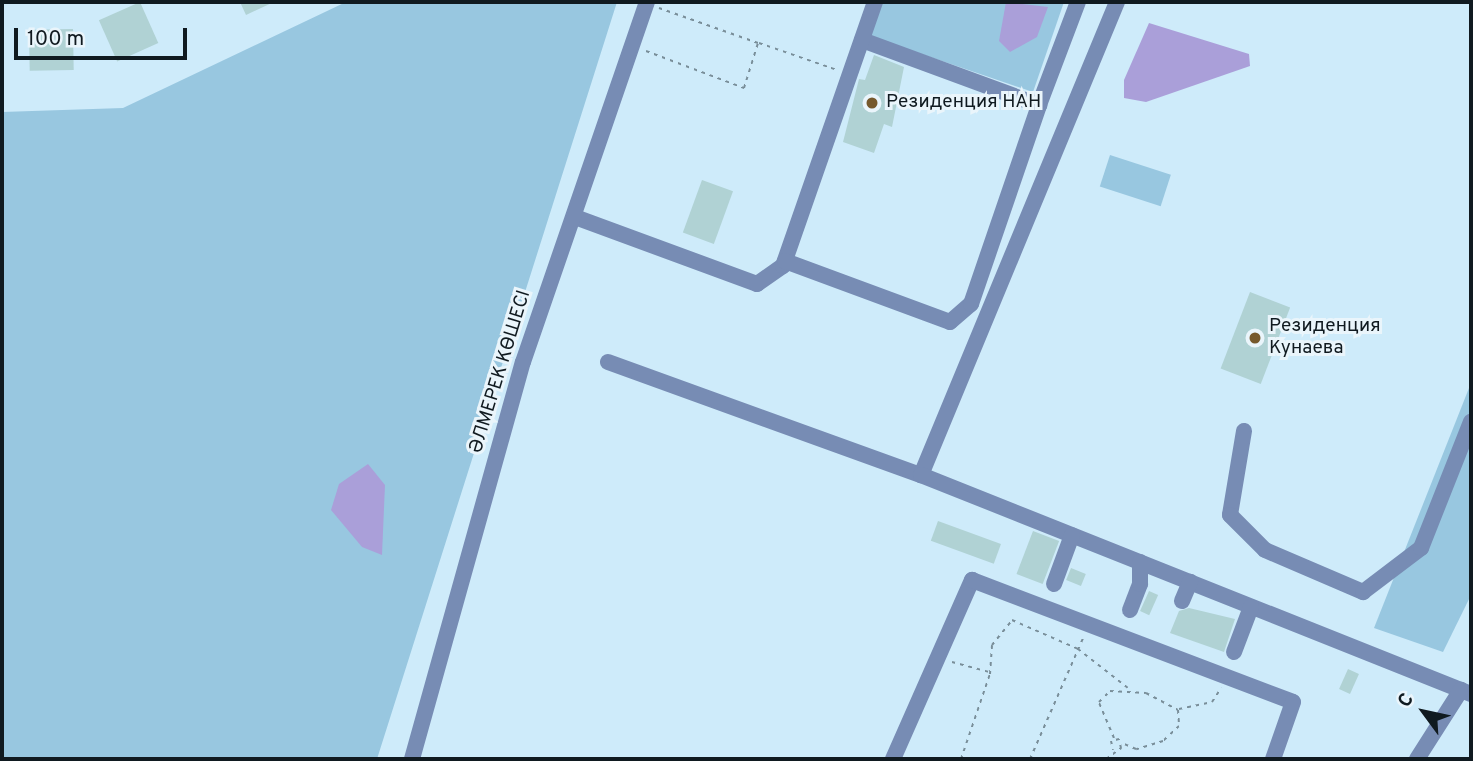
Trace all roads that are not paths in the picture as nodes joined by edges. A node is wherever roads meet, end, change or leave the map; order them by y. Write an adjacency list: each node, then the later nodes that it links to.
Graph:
1 (647, 2): 7 (street, ӘЛМЕРЕК КӨШЕСІ)
2 (875, 2): 5 (street)
3 (1078, 2): 6 (street)
4 (1117, 2): 12 (street)
5 (862, 40): 6 (street); 8 (street)
6 (1039, 105): 8 (street)
7 (575, 217): 8 (street); 22 (street, ӘЛМЕРЕК КӨШЕСІ)
8 (785, 261)
9 (608, 362): 12 (street)
10 (1471, 422): 11 (street)
11 (1244, 430)
12 (921, 475): 13 (street)
13 (1072, 535): 14 (street); 16 (street)
14 (1140, 562): 15 (street); 19 (street)
15 (1190, 582): 17 (street); 18 (street)
16 (1054, 584)
17 (1182, 601)
18 (1251, 607): 20 (street); 21 (street)
19 (1130, 610)
20 (1234, 652)
21 (1466, 692): 25 (street)
22 (412, 759)
23 (892, 759): 24 (street)
24 (1273, 759)
25 (1416, 759)

